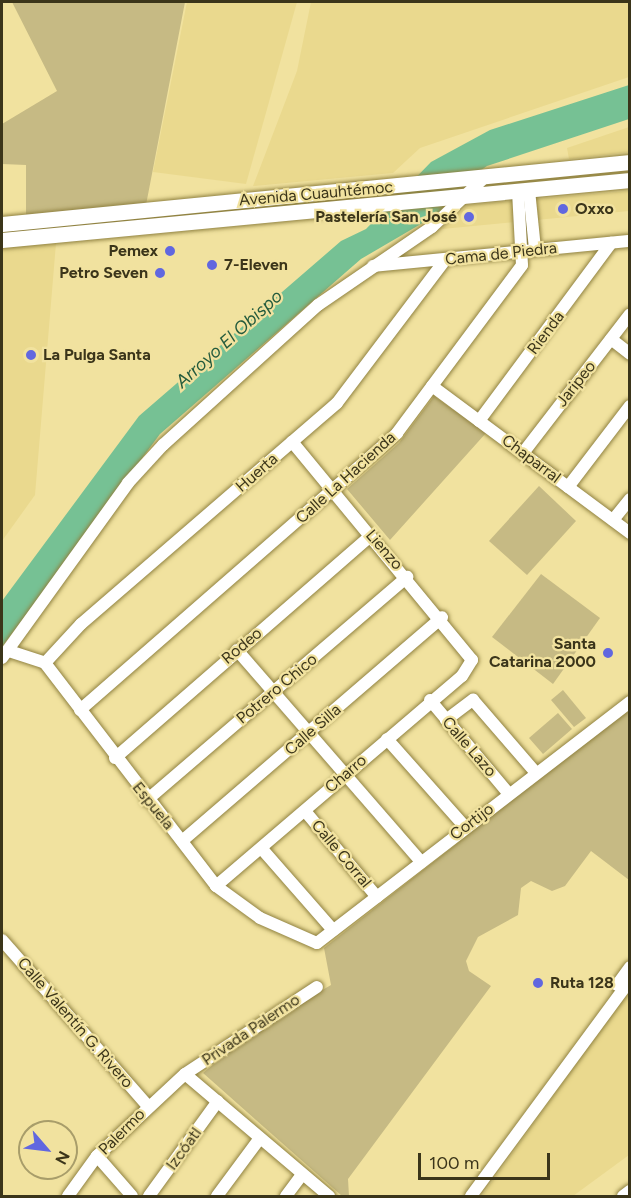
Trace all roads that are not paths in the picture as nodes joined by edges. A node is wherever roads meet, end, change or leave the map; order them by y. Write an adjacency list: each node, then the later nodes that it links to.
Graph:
1 (630, 162): 2 (main road, Avenida Cuauhtémoc)
2 (480, 178): 5 (main road, Avenida Cuauhtémoc); 6 (street)
3 (630, 180): 4 (main road, Avenida Cuauhtémoc)
4 (524, 190): 6 (main road, Avenida Cuauhtémoc); 11 (street, Calle La Hacienda)
5 (382, 196): 6 (main road, Avenida Cuauhtémoc); 7 (main road, Avenida Cuauhtémoc); 8 (main road, Avenida Cuauhtémoc)
6 (466, 196): 13 (street)
7 (2, 224)
8 (2, 240)
9 (630, 241): 10 (street, Cama de Piedra)
10 (611, 243): 11 (street, Cama de Piedra); 19 (street, Rienda)
11 (530, 250): 12 (street, Cama de Piedra); 17 (street, Calle La Hacienda)
12 (445, 260): 13 (street, Cama de Piedra); 20 (street, Huerta)
13 (388, 262): 31 (street)
14 (630, 314): 15 (street, Jaripeo)
15 (611, 339): 16 (street); 21 (street, Jaripeo)
16 (630, 354)
17 (432, 386): 19 (street, Chaparral); 23 (street, Calle La Hacienda)
18 (630, 406): 22 (street)
19 (479, 421): 21 (street, Chaparral)
20 (292, 442): 23 (street, Lienzo); 33 (street, Huerta)
21 (523, 453): 22 (street, Chaparral)
22 (568, 487): 25 (street, Chaparral)
23 (334, 491): 27 (street, Lienzo); 37 (street, Calle La Hacienda)
24 (630, 499): 25 (street)
25 (613, 520): 26 (street, Chaparral)
26 (630, 532)
27 (370, 536): 28 (street, Lienzo); 30 (street, Rodeo)
28 (407, 577): 29 (street, Lienzo); 34 (street, Potrero Chico)
29 (442, 617): 32 (street, Lienzo); 39 (street, Calle Silla)
30 (237, 650): 34 (street); 41 (street, Rodeo)
31 (5, 654): 33 (street)
32 (472, 660): 35 (street, Charro)
33 (45, 663): 37 (street, Espuela)
34 (274, 691): 39 (street); 45 (street, Potrero Chico)
35 (430, 700): 38 (street, Calle Lazo); 40 (street, Charro)
36 (630, 702): 42 (street, Cortijo)
37 (80, 710): 41 (street, Espuela)
38 (446, 720): 42 (street); 44 (street, Calle Lazo)
39 (310, 732): 43 (street); 48 (street, Calle Silla)
40 (387, 739): 43 (street, Charro); 47 (street)
41 (115, 758): 45 (street, Espuela)
42 (536, 773): 44 (street, Cortijo)
43 (345, 774): 46 (street, Charro); 50 (street)
44 (509, 794): 47 (street, Cortijo)
45 (147, 800): 48 (street, Espuela)
46 (305, 810): 49 (street, Charro); 52 (street, Calle Corral)
47 (465, 827): 50 (street, Cortijo)
48 (182, 841): 51 (street, Espuela)
49 (262, 849): 51 (street, Charro); 53 (street)
50 (421, 862): 52 (street, Cortijo)
51 (216, 886): 55 (street, Espuela)
52 (377, 897): 53 (street, Cortijo)
53 (333, 930): 55 (street, Cortijo)
54 (2, 940): 62 (street, Calle Valentín G. Rivero)
55 (317, 943)
56 (630, 967): 59 (street)
57 (630, 980): 59 (street)
58 (317, 987): 60 (street, Privada Palermo)
59 (597, 1019): 73 (street)
60 (184, 1074): 61 (street); 62 (street, Palermo)
61 (218, 1101): 63 (street); 69 (street, Izcóatl)
62 (148, 1106): 64 (street, Palermo)
63 (260, 1138): 65 (street); 70 (street)
64 (97, 1156): 67 (street, Palermo); 68 (street)
65 (302, 1175): 71 (street); 72 (street)
66 (630, 1191): 74 (street)
67 (68, 1197)
68 (132, 1197)
69 (149, 1197)
70 (217, 1197)
71 (286, 1197)
72 (329, 1197)
73 (471, 1197)
74 (622, 1197)

